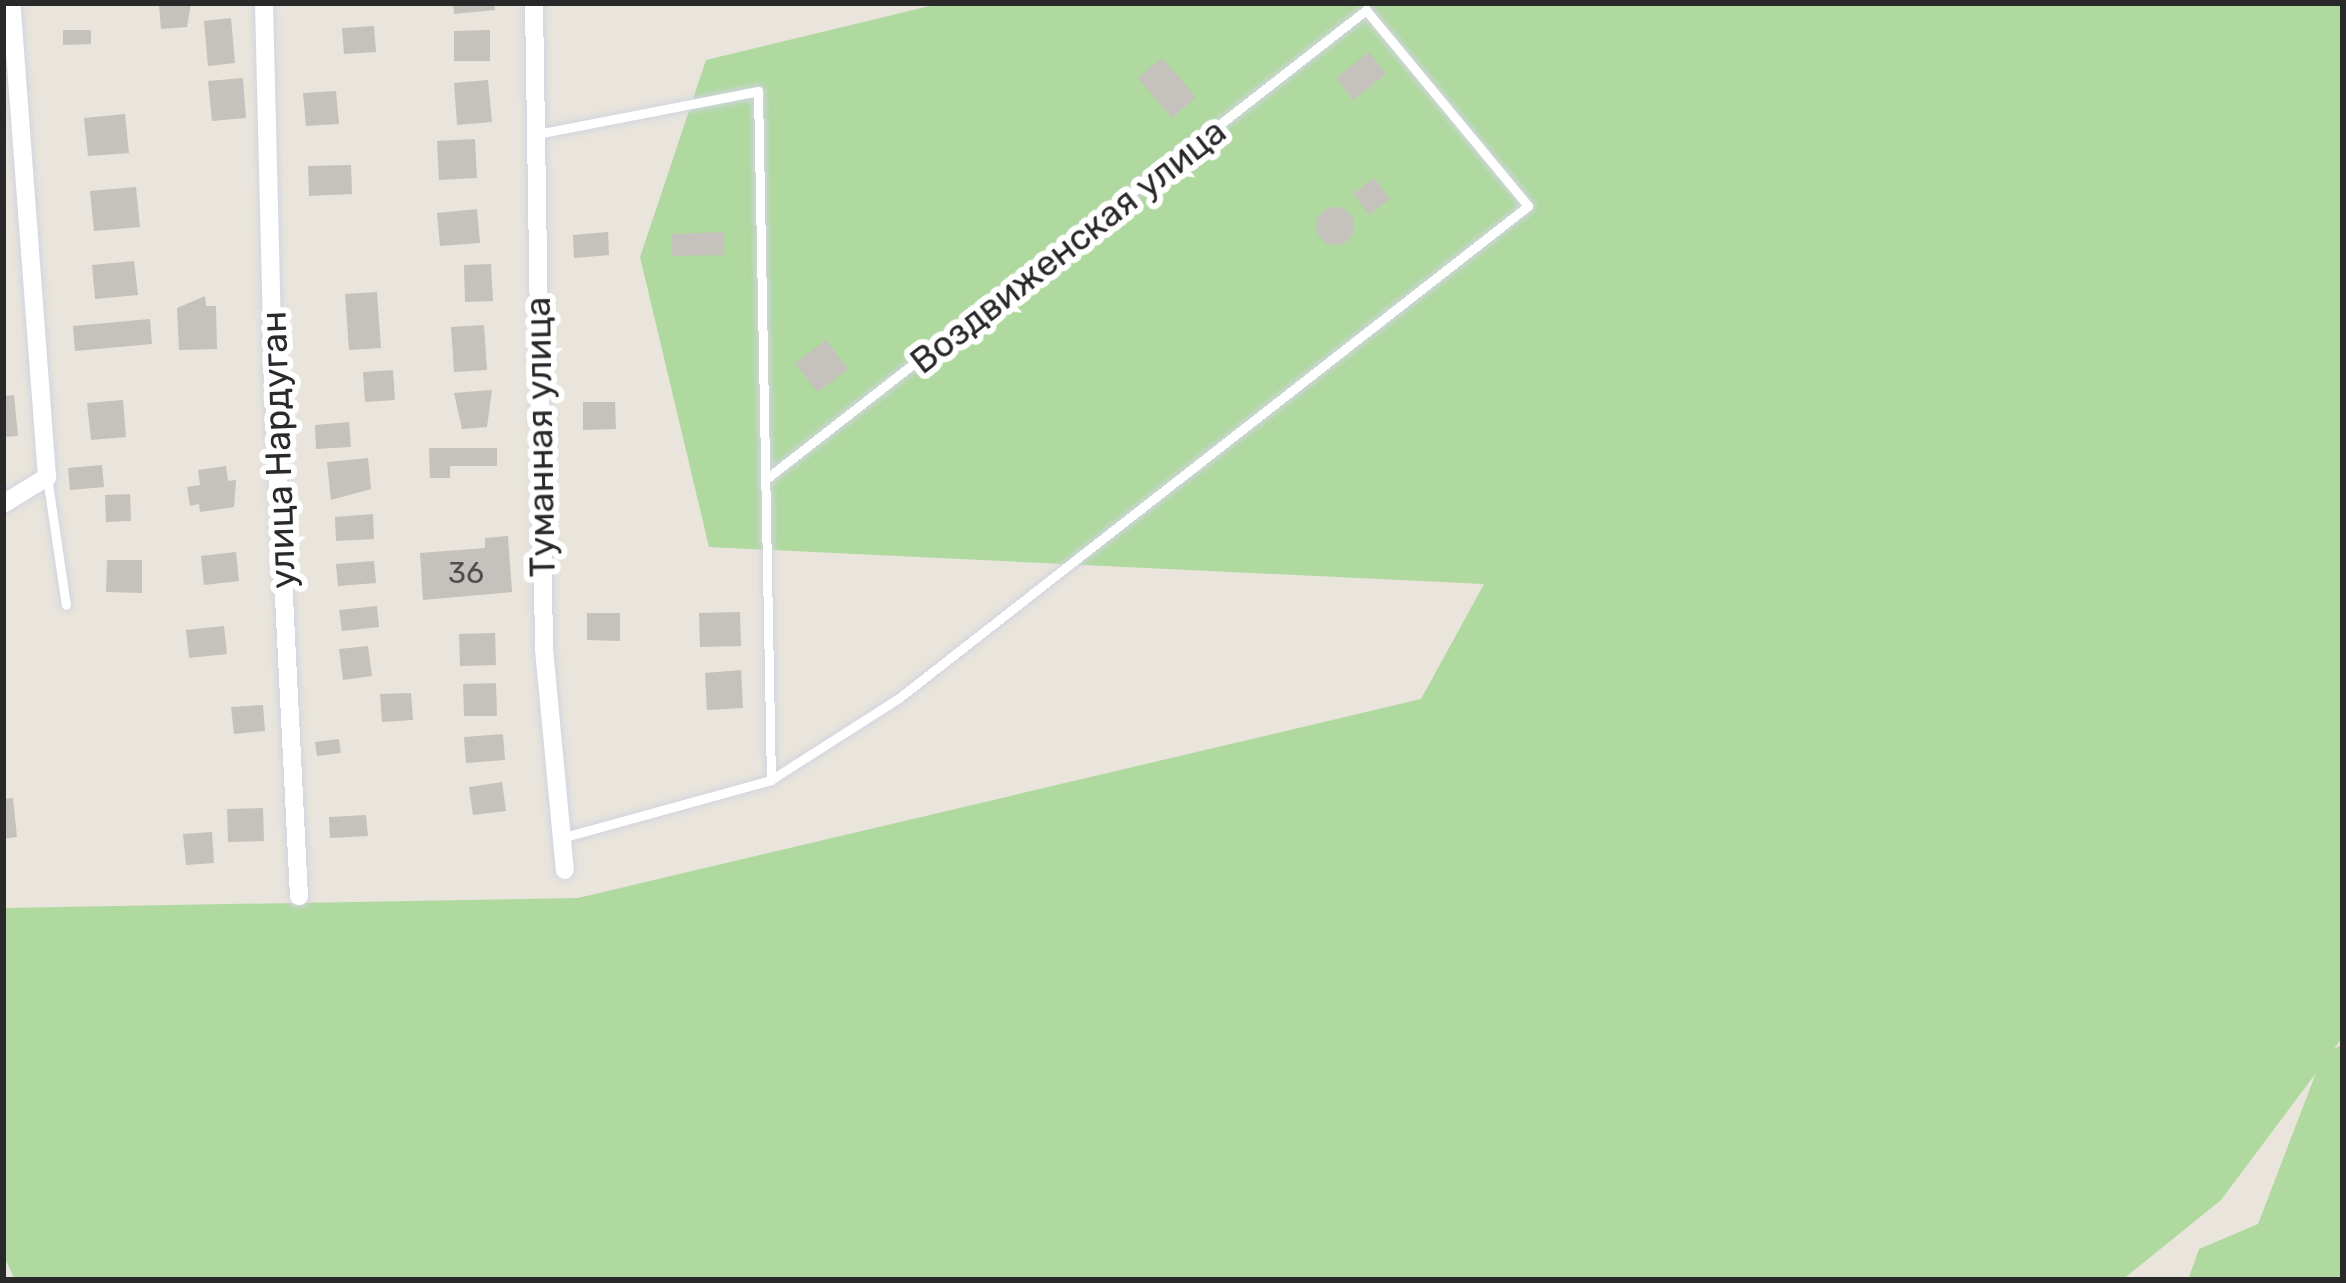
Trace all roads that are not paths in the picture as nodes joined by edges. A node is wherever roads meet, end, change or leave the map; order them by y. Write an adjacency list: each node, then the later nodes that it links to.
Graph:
1 (11, 3): 5 (street)
2 (264, 3): 12 (street, улица Нардуган)
3 (534, 3): 4 (street, Туманная улица)
4 (537, 134): 6 (lane); 10 (street, Туманная улица)
5 (47, 477): 7 (street); 8 (lane)
6 (766, 478): 9 (lane); 9 (lane, Воздвиженская улица)
7 (3, 504)
8 (66, 605)
9 (771, 781): 10 (lane)
10 (558, 838): 11 (street, Туманная улица)
11 (565, 870)
12 (299, 896)

